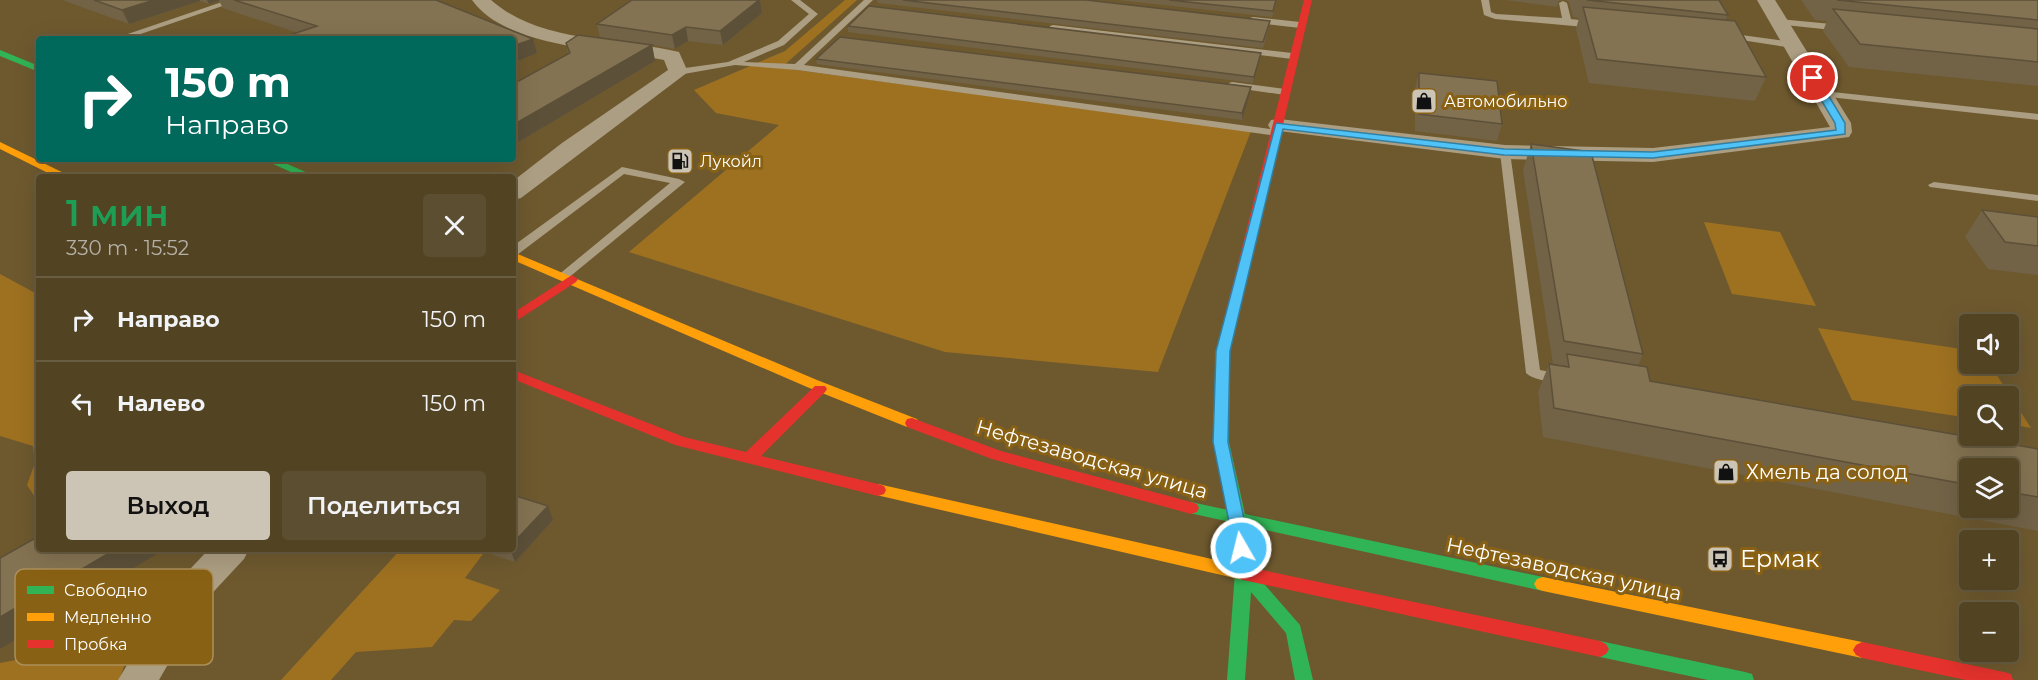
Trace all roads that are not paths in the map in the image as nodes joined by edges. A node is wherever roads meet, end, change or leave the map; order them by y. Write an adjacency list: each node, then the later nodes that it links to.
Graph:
1 (236, 0): 17 (lane)
2 (481, 0): 28 (street)
3 (795, 0): 25 (lane)
4 (1308, 0): 13 (main road)
5 (1485, 0): 11 (lane)
6 (1710, 0): 21 (lane)
7 (1766, 0): 12 (street)
8 (1563, 3): 11 (lane)
9 (869, 4): 18 (lane)
10 (1241, 18): 13 (lane)
11 (1564, 21): 15 (lane)
12 (1779, 22): 16 (lane); 22 (street)
13 (1300, 25): 24 (main road)
14 (1037, 26): 24 (lane)
15 (1602, 26)
16 (1850, 29)
17 (126, 36)
18 (831, 36): 19 (lane); 27 (lane)
19 (843, 37)
20 (1724, 38): 21 (lane)
21 (1744, 40): 22 (lane)
22 (1793, 45): 31 (street)
23 (0, 53): 26 (main road)
24 (1293, 56): 30 (main road)
25 (730, 64): 27 (lane); 28 (lane)
26 (36, 67)
27 (797, 67): 33 (lane)
28 (678, 72): 40 (street)
29 (1216, 83): 30 (lane)
30 (1286, 92): 33 (main road)
31 (1823, 94): 32 (lane); 35 (street)
32 (2038, 117)
33 (1278, 129): 35 (street); 50 (main road)
34 (0, 145): 37 (main road)
35 (1504, 152): 47 (lane)
36 (274, 162): 38 (main road)
37 (58, 174)
38 (304, 174)
39 (1934, 185): 41 (lane)
40 (516, 191)
41 (2038, 198)
42 (516, 250): 44 (lane)
43 (516, 257): 44 (main road, Нефтезаводская улица)
44 (568, 278): 45 (main road); 48 (main road, Нефтезаводская улица)
45 (516, 317)
46 (516, 375): 49 (main road)
47 (1580, 380)
48 (820, 388): 49 (main road); 50 (main road, Нефтезаводская улица)
49 (748, 459): 53 (main road)
50 (1238, 520): 53 (main road); 59 (main road, Нефтезаводская улица)
51 (228, 552): 52 (street)
52 (212, 569)
53 (1244, 572): 56 (main road); 57 (main road); 58 (main road)
54 (147, 665): 55 (street)
55 (138, 680)
56 (1236, 680)
57 (1304, 680)
58 (1745, 680)
59 (2004, 680)

